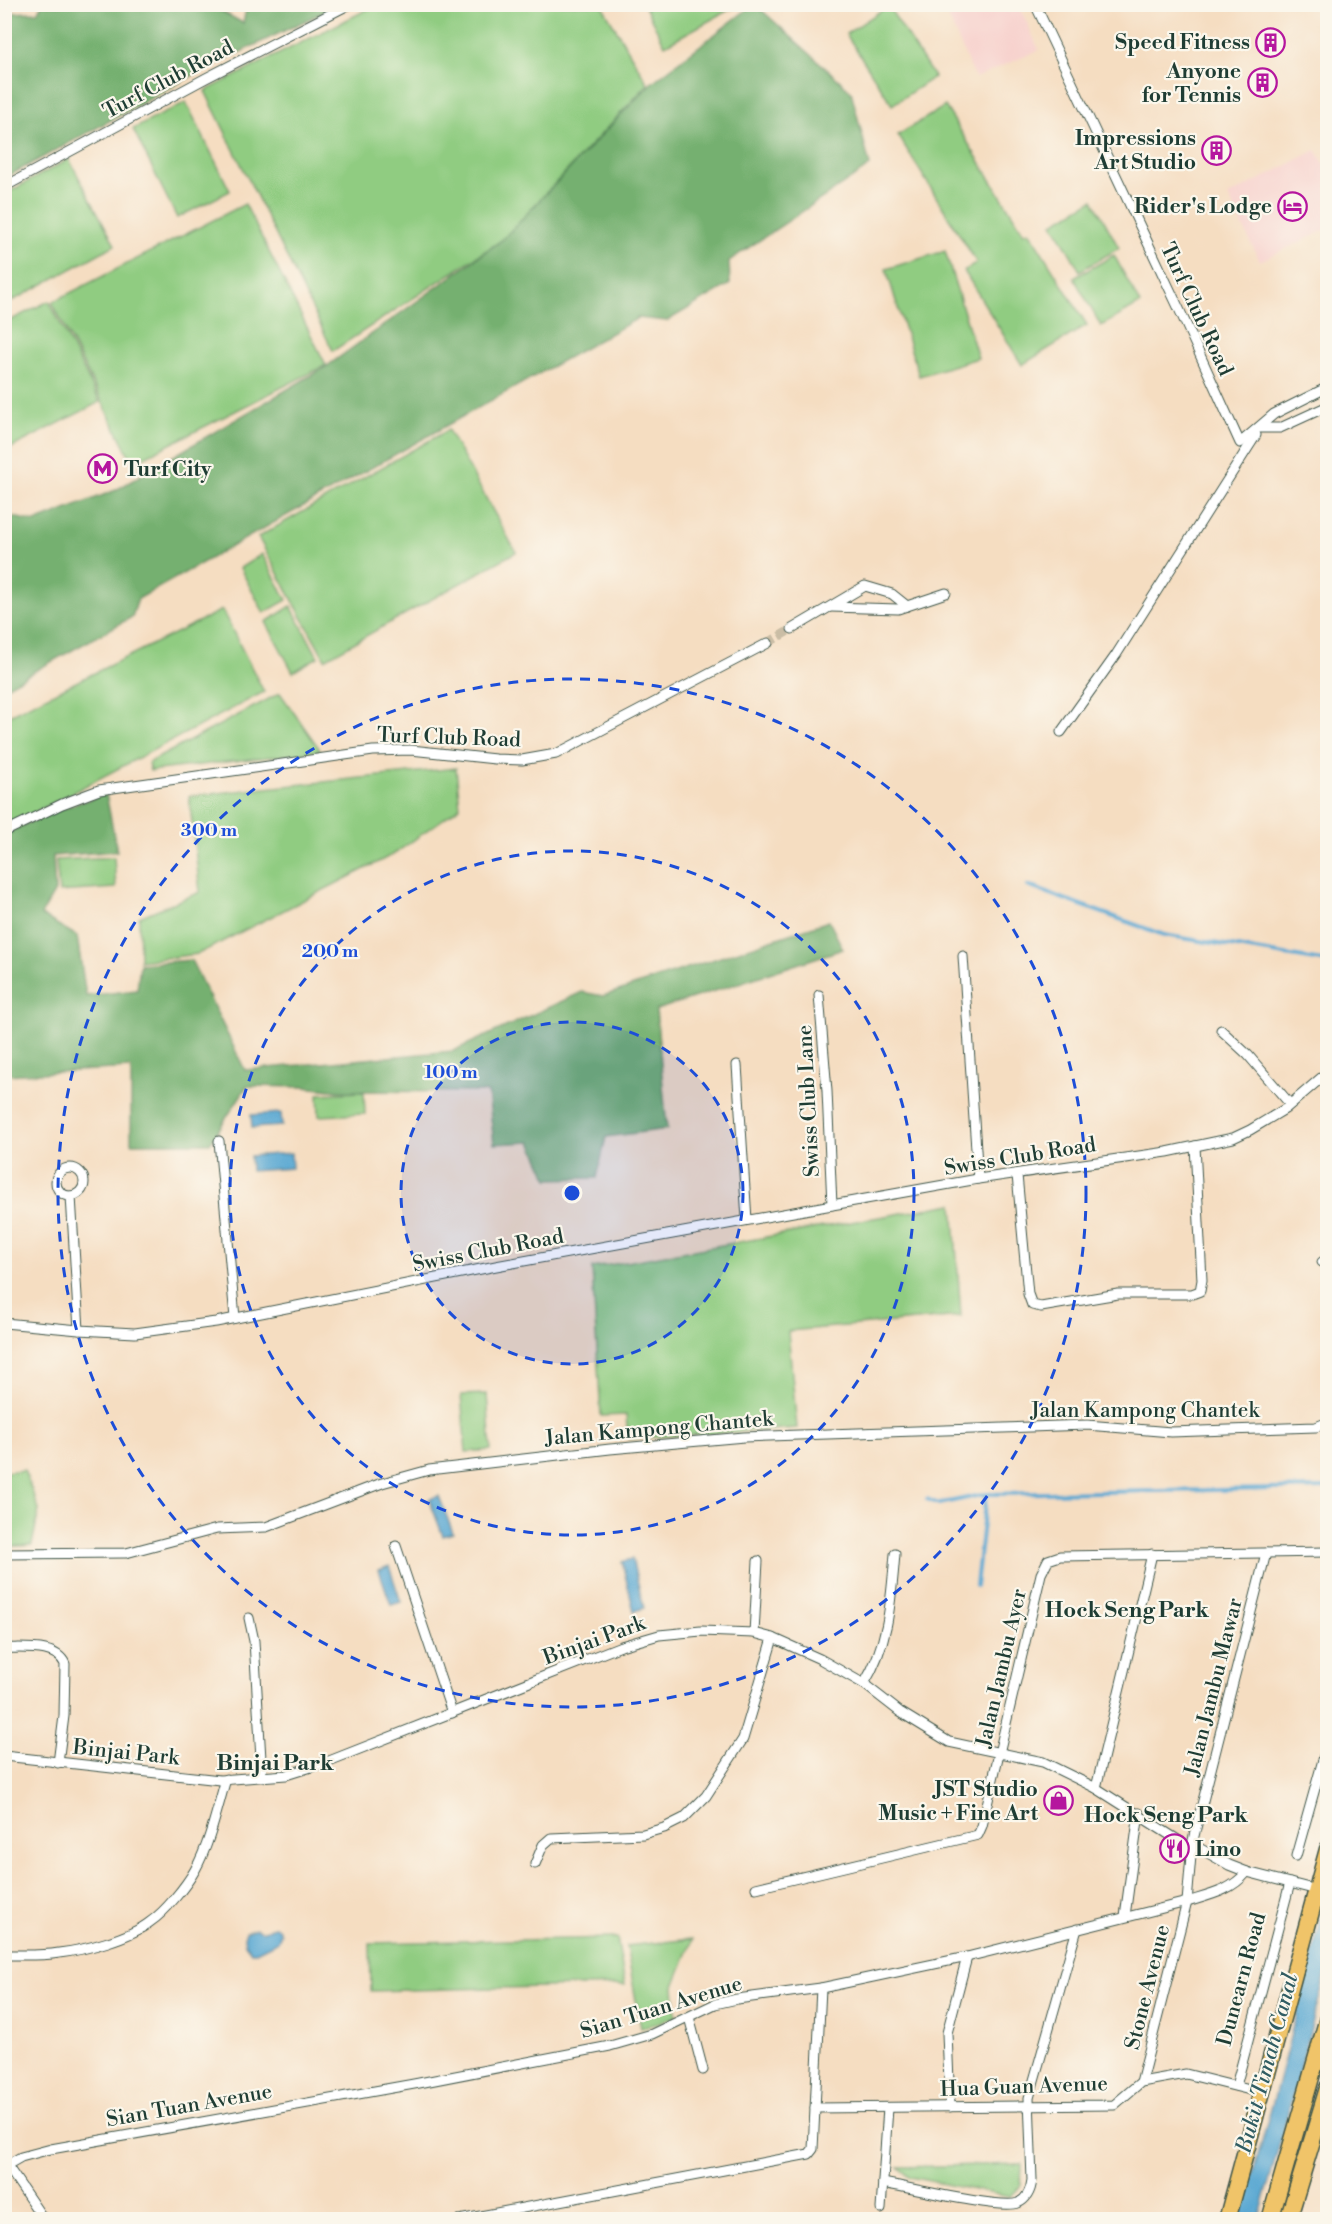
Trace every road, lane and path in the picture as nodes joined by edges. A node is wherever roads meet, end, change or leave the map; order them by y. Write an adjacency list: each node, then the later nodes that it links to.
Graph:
1 (350, 4): 3 (street, Turf Club Road)
2 (1035, 4): 8 (street, Turf Club Road)
3 (4, 187)
4 (1328, 387): 5 (street, Turf Club Road)
5 (1311, 396): 7 (street); 8 (street, Turf Club Road)
6 (1328, 406): 7 (street, Turf Club Road)
7 (1317, 410): 8 (street, Turf Club Road)
8 (1260, 428): 16 (street, Turf Club Road)
9 (858, 591): 11 (street); 12 (street); 13 (street)
10 (946, 593): 11 (street)
11 (907, 606): 13 (street)
12 (830, 607): 13 (street); 14 (street)
13 (876, 608)
14 (792, 629)
15 (768, 643): 17 (street, Turf Club Road)
16 (1061, 732)
17 (4, 832)
18 (963, 956): 27 (street)
19 (819, 995): 29 (street, Swiss Club Lane)
20 (1221, 1030): 23 (street)
21 (737, 1065): 30 (street)
22 (1328, 1072): 23 (street, Swiss Club Road)
23 (1290, 1104): 25 (street, Swiss Club Road)
24 (219, 1141): 31 (street)
25 (1195, 1146): 26 (street, Swiss Club Road); 26 (street)
26 (1017, 1175): 27 (street, Swiss Club Road)
27 (978, 1179): 29 (street, Swiss Club Road)
28 (70, 1196): 33 (street)
29 (831, 1205): 30 (street, Swiss Club Road)
30 (747, 1220): 31 (street, Swiss Club Road)
31 (235, 1318): 33 (street, Swiss Club Road)
32 (4, 1323): 33 (street, Swiss Club Road)
33 (79, 1330)
34 (1328, 1422): 38 (street, Jalan Kampong Chantek)
35 (396, 1546): 47 (street)
36 (1266, 1552): 37 (street, Jalan Jambu Ayer); 40 (street, Jalan Jambu Ayer); 56 (street, Jalan Jambu Mawar)
37 (1328, 1552)
38 (4, 1554)
39 (895, 1554): 46 (street)
40 (1152, 1554): 49 (street, Jalan Jambu Ayer); 54 (street)
41 (758, 1561): 43 (street)
42 (249, 1618): 52 (street)
43 (754, 1634): 44 (street, Binjai Park); 47 (street, Binjai Park)
44 (773, 1638): 46 (street, Binjai Park); 59 (street)
45 (4, 1648): 51 (street, Binjai Park)
46 (864, 1684): 49 (street, Binjai Park)
47 (452, 1713): 52 (street, Binjai Park)
48 (1328, 1742): 58 (street)
49 (1000, 1753): 54 (street, Binjai Park); 62 (street, Jalan Jambu Ayer)
50 (4, 1756): 51 (street, Binjai Park)
51 (58, 1763): 53 (street, Binjai Park)
52 (262, 1776): 53 (street, Binjai Park)
53 (226, 1779): 67 (street)
54 (1096, 1788): 55 (street, Binjai Park)
55 (1139, 1813): 56 (street, Binjai Park); 65 (street)
56 (1192, 1846): 60 (street, Binjai Park); 64 (street, Jalan Jambu Mawar)
57 (1328, 1849): 63 (highway)
58 (1296, 1856)
59 (535, 1864)
60 (1247, 1872): 61 (street, Binjai Park); 64 (street, Sian Tuan Avenue)
61 (1290, 1883): 63 (street, Binjai Park); 74 (street, Dunearn Road)
62 (756, 1888)
63 (1317, 1890): 76 (highway)
64 (1187, 1902): 65 (street, Sian Tuan Avenue); 73 (street, Stone Avenue)
65 (1125, 1916): 66 (street, Sian Tuan Avenue)
66 (1077, 1929): 68 (street, Sian Tuan Avenue); 77 (street)
67 (4, 1955)
68 (967, 1957): 69 (street, Sian Tuan Avenue); 78 (street)
69 (821, 1988): 70 (street, Sian Tuan Avenue); 79 (street)
70 (689, 2017): 72 (street); 81 (street, Sian Tuan Avenue)
71 (1328, 2018): 87 (highway)
72 (703, 2070)
73 (1141, 2082): 74 (street, Hua Guan Avenue); 77 (street, Hua Guan Avenue)
74 (1236, 2086): 76 (street, Hua Guan Avenue)
75 (1328, 2088): 88 (highway)
76 (1262, 2093): 86 (highway)
77 (1029, 2106): 78 (street, Hua Guan Avenue); 82 (street)
78 (950, 2107): 80 (street, Hua Guan Avenue)
79 (815, 2108): 80 (street, Hua Guan Avenue); 85 (street)
80 (888, 2108): 82 (street)
81 (6, 2163): 84 (street)
82 (883, 2183): 83 (street)
83 (881, 2209)
84 (44, 2220)
85 (459, 2220)
86 (1227, 2220)
87 (1270, 2220)
88 (1288, 2220)

